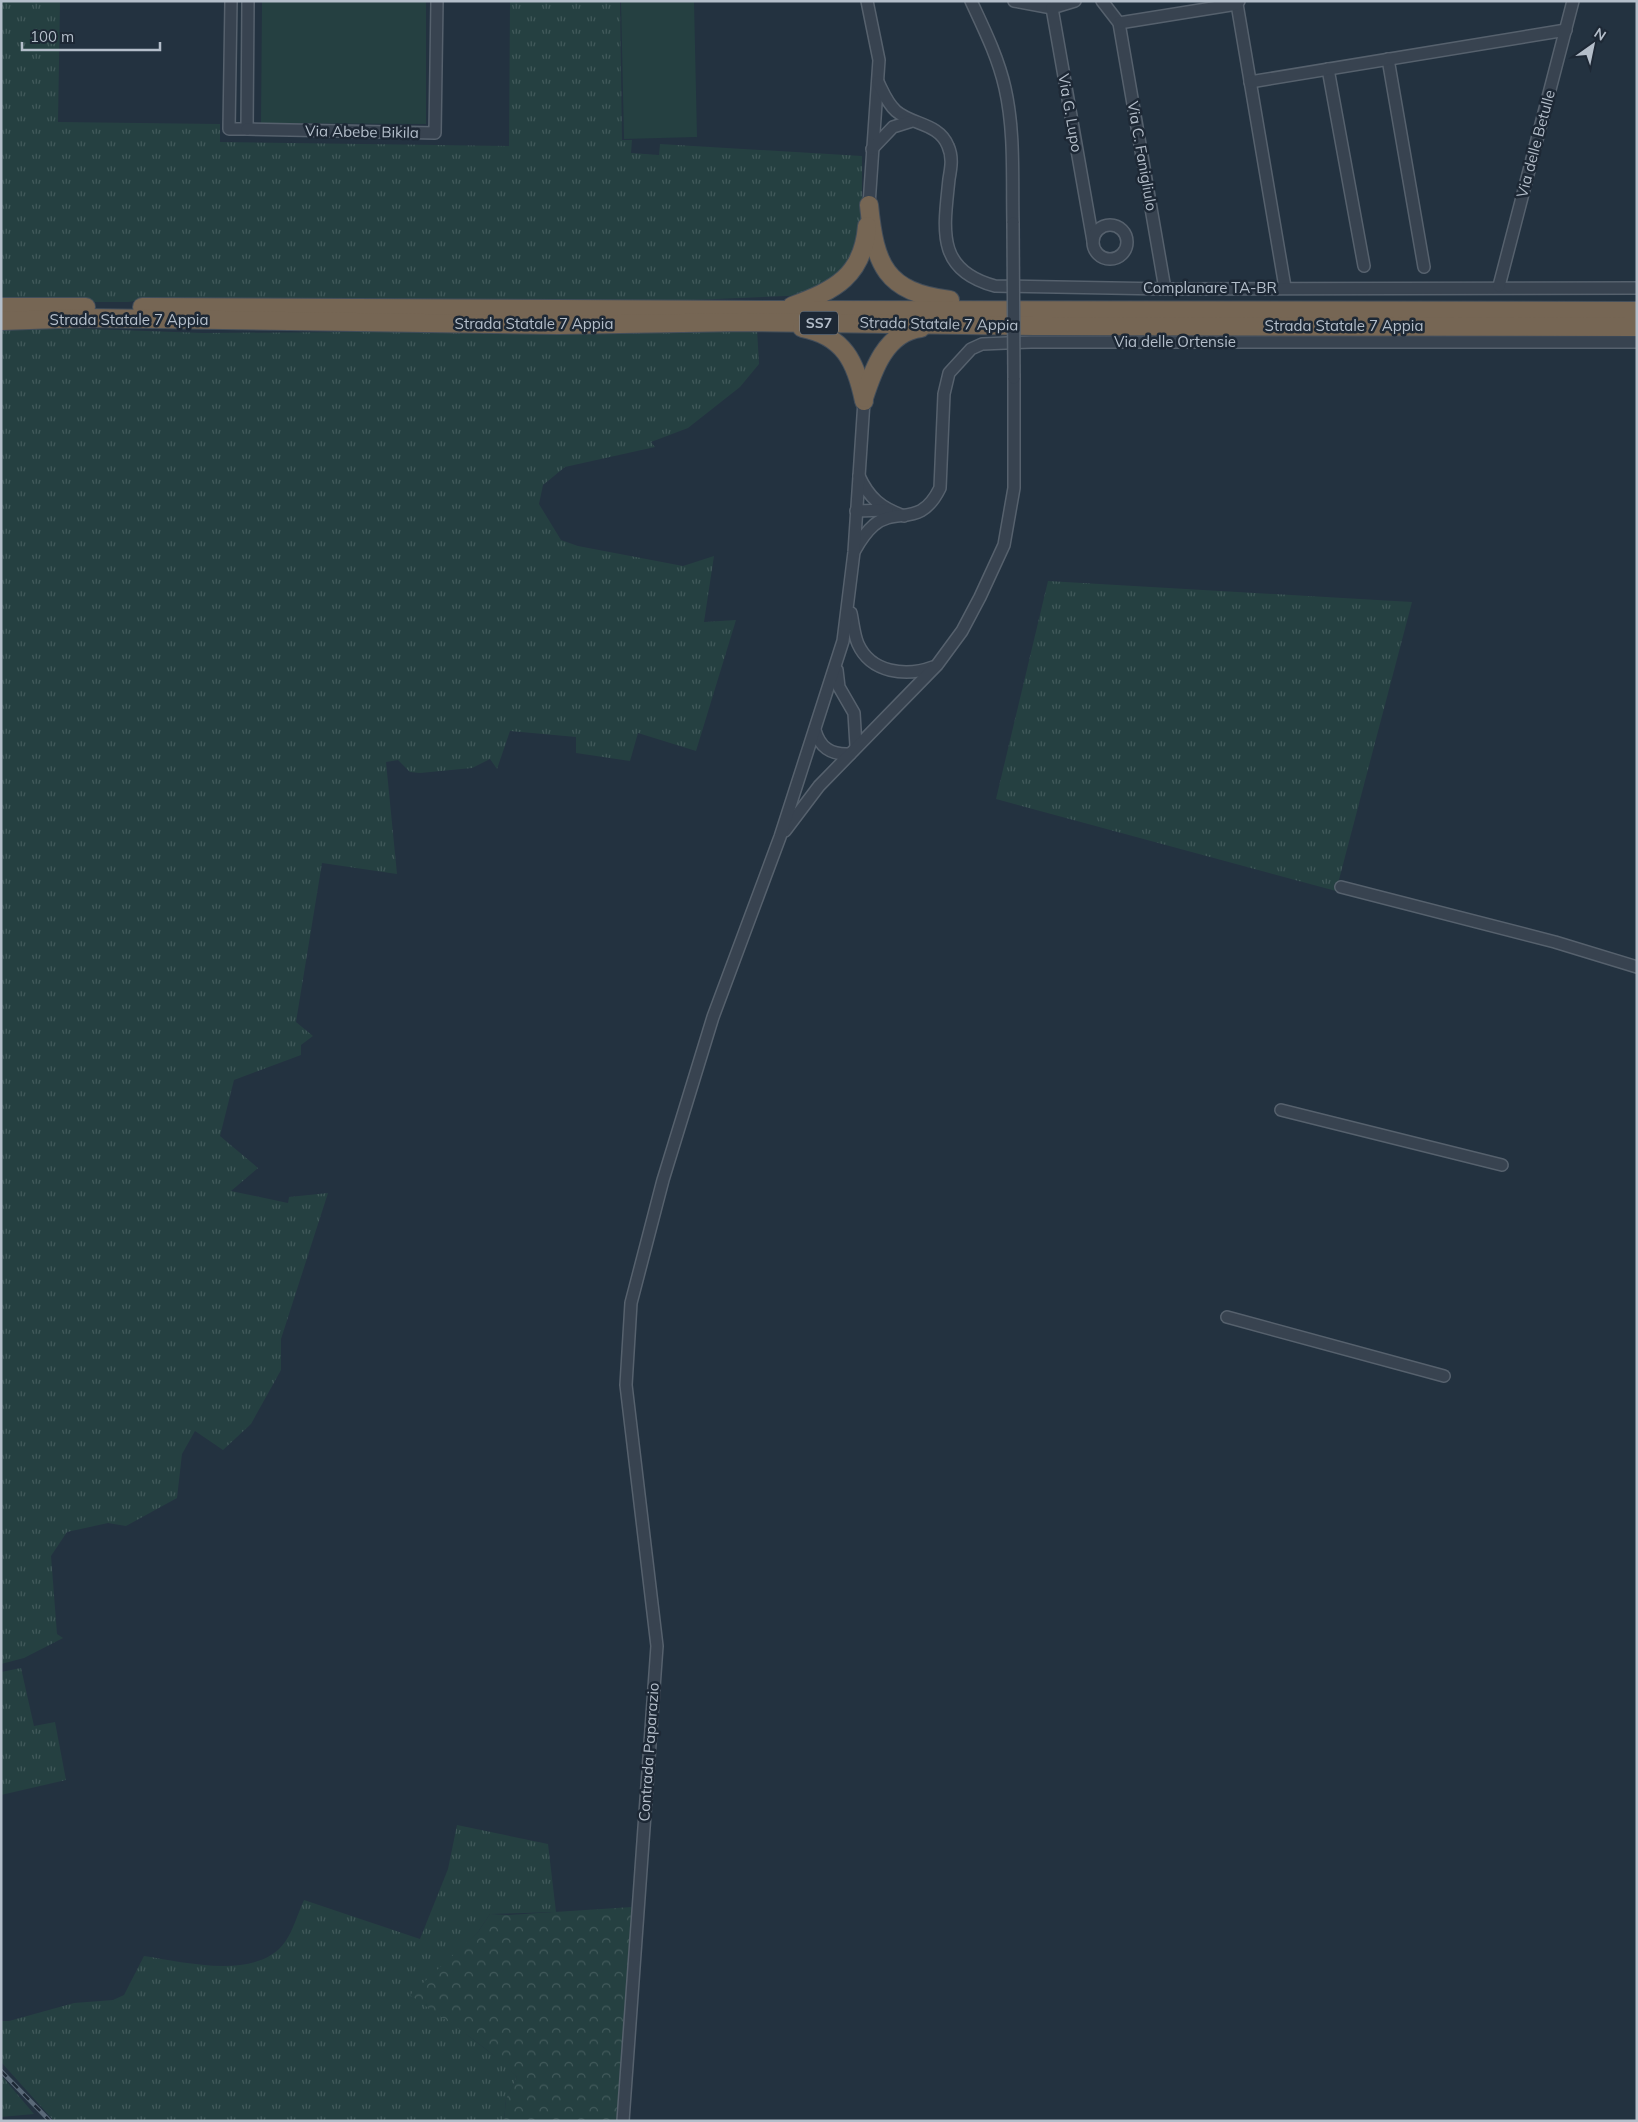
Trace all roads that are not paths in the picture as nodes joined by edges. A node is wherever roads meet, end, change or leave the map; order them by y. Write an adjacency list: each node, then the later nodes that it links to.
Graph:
1 (231, 1): 15 (street)
2 (248, 1): 16 (street)
3 (437, 1): 24 (street, Via Abebe Bikila)
4 (868, 1): 13 (street)
5 (876, 1): 13 (street)
6 (971, 1): 49 (street, bridge)
7 (1014, 1): 12 (street)
8 (1075, 1): 12 (street)
9 (1102, 1): 14 (street)
10 (1573, 1): 17 (street, Via delle Betulle)
11 (1238, 3): 14 (street); 21 (street)
12 (1052, 8): 27 (street, Via G. Lupo)
13 (872, 23): 20 (street)
14 (1118, 23): 32 (street, Via C. Fanigliulo)
15 (230, 27): 16 (street); 24 (street)
16 (248, 27): 24 (street)
17 (1566, 30): 18 (street); 30 (street, Via delle Betulle)
18 (1388, 59): 19 (street); 29 (street)
19 (1328, 69): 21 (street); 28 (street)
20 (878, 82): 22 (street); 23 (street, Complanare TA-BR)
21 (1250, 82): 31 (street)
22 (875, 117): 23 (street); 25 (street)
23 (899, 120): 25 (street); 32 (street, Complanare TA-BR)
24 (247, 129)
25 (872, 149): 26 (street)
26 (869, 205): 35 (highway); 36 (highway)
27 (1093, 241)
28 (1364, 266)
29 (1424, 267)
30 (1498, 286): 31 (street, Complanare TA-BR); 33 (street, Complanare TA-BR)
31 (1285, 287): 32 (street, Complanare TA-BR)
32 (1165, 288)
33 (1637, 288)
34 (1, 307): 36 (highway, Strada Statale 7 Appia / SS7)
35 (999, 309): 36 (highway, Strada Statale 7 Appia / SS7); 37 (highway, Strada Statale 7 Appia / SS7)
36 (780, 310)
37 (1637, 310)
38 (1, 321): 39 (highway, Strada Statale 7 Appia / SS7)
39 (744, 322): 40 (highway, Strada Statale 7 Appia / SS7); 43 (highway)
40 (970, 324): 41 (highway, Strada Statale 7 Appia / SS7); 43 (highway)
41 (1637, 326)
42 (1637, 342): 46 (street, Via delle Ortensie)
43 (864, 401): 44 (street)
44 (858, 474): 45 (street); 46 (street)
45 (856, 511): 46 (street); 47 (street)
46 (887, 515): 47 (street)
47 (854, 552): 48 (street)
48 (849, 605): 49 (street); 50 (street)
49 (937, 665): 52 (street)
50 (836, 666): 51 (street); 52 (street)
51 (815, 730): 52 (street); 53 (street)
52 (853, 750): 53 (street)
53 (780, 837): 60 (street, Contrada Paparazio)
54 (1341, 887): 55 (street)
55 (1637, 967)
56 (1281, 1110): 57 (street)
57 (1502, 1165)
58 (1228, 1317): 59 (street)
59 (1444, 1376)
60 (623, 2121)

